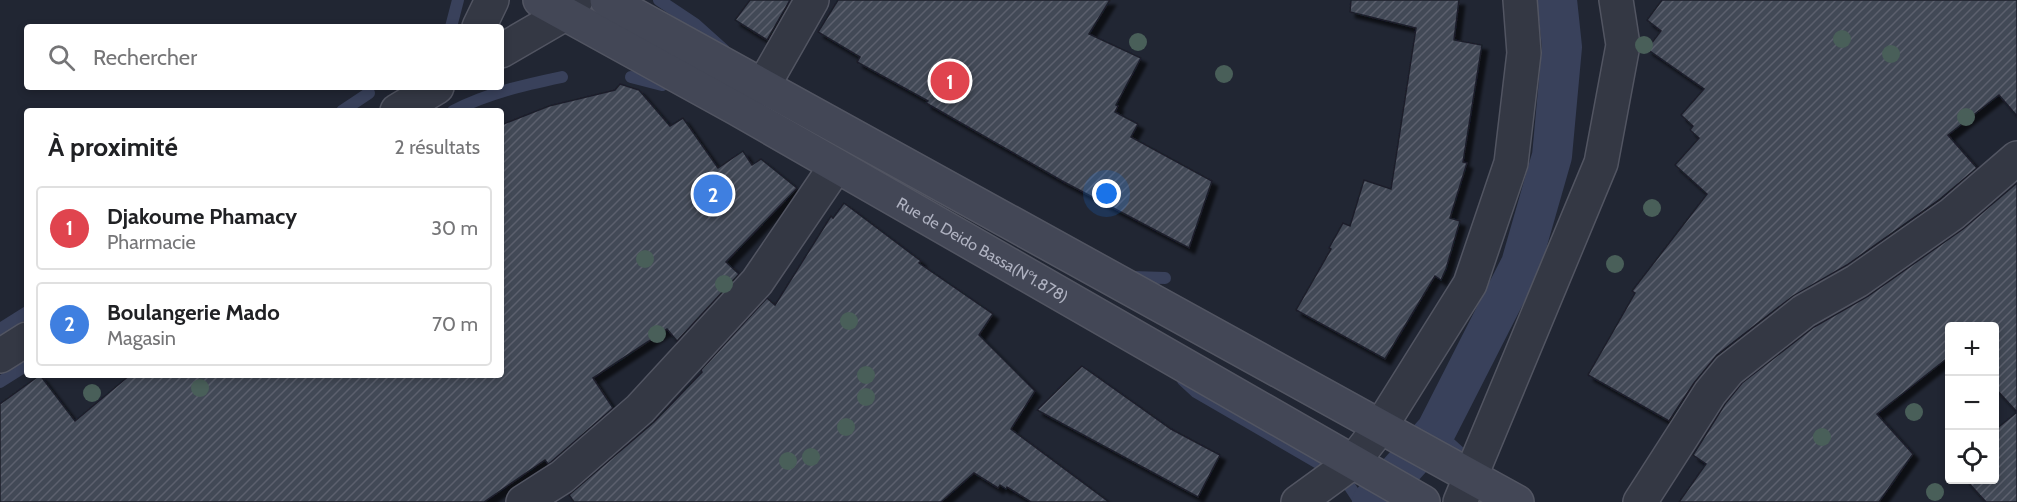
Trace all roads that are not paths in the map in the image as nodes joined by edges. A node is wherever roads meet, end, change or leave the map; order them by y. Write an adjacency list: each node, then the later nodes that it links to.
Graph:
1 (492, 0): 7 (street)
2 (607, 0): 9 (main road)
3 (812, 0): 9 (street)
4 (1520, 0): 18 (street)
5 (1616, 0): 20 (street)
6 (560, 5): 8 (street); 13 (main road, Rue de Deido Bassa(N°1.878))
7 (480, 24)
8 (504, 49)
9 (763, 86): 14 (main road)
10 (432, 90): 11 (street)
11 (402, 108)
12 (2017, 158): 25 (street)
13 (836, 165): 16 (main road, Rue de Deido Bassa(N°1.878)); 21 (street)
14 (1178, 314): 16 (main road); 18 (main road)
15 (24, 341): 17 (street)
16 (1160, 350): 19 (main road, Rue de Deido Bassa(N°1.878))
17 (0, 356)
18 (1389, 430): 19 (street); 20 (main road)
19 (1366, 469): 22 (street); 23 (main road, Rue de Deido Bassa(N°1.878))
20 (1459, 481): 24 (main road)
21 (523, 502)
22 (1298, 502)
23 (1424, 502)
24 (1517, 502)
25 (1640, 502)

